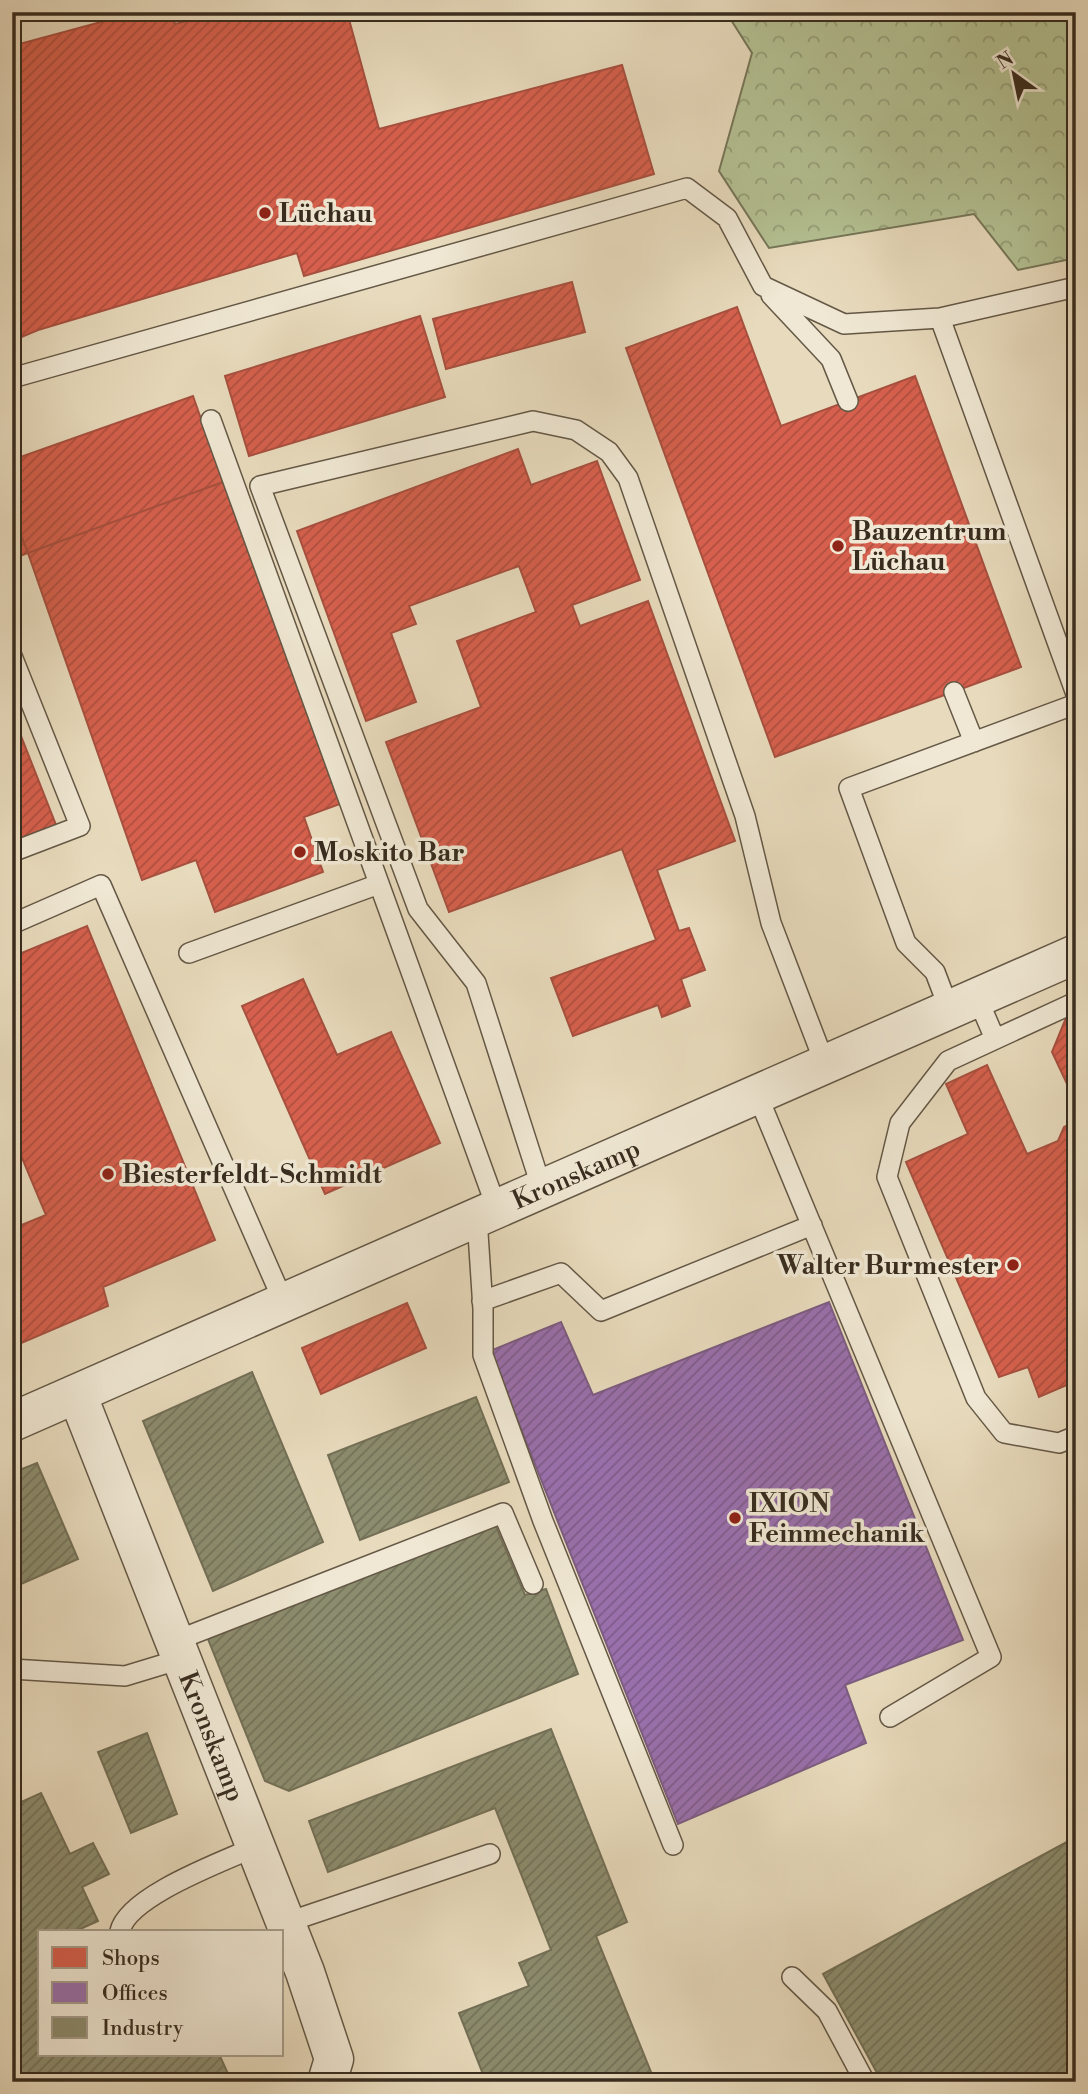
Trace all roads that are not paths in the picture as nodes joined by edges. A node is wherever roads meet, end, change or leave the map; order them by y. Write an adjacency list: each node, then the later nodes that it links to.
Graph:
1 (763, 286): 3 (lane); 4 (lane); 5 (lane)
2 (1076, 287): 3 (lane)
3 (940, 318): 9 (lane)
4 (12, 378)
5 (848, 401)
6 (211, 420): 13 (lane)
7 (12, 656): 12 (lane)
8 (954, 692): 11 (lane)
9 (1076, 694)
10 (1076, 704): 11 (lane)
11 (974, 741): 18 (lane)
12 (12, 852)
13 (379, 884): 15 (lane); 23 (lane)
14 (12, 924): 26 (lane)
15 (189, 953)
16 (1076, 954): 18 (street, Kronskamp)
17 (1076, 1002): 19 (lane)
18 (963, 1003): 19 (lane); 20 (street, Kronskamp)
19 (995, 1039): 29 (lane)
20 (825, 1064): 21 (street, Kronskamp); 22 (lane)
21 (757, 1094): 22 (street, Kronskamp); 24 (lane)
22 (542, 1189): 23 (street, Kronskamp)
23 (487, 1213): 25 (lane); 26 (street, Kronskamp)
24 (811, 1225): 25 (lane); 33 (lane)
25 (482, 1301): 34 (lane)
26 (284, 1303): 27 (street, Kronskamp)
27 (77, 1394): 28 (street, Kronskamp); 31 (street, Kronskamp)
28 (12, 1422)
29 (1076, 1436)
30 (533, 1584): 31 (lane)
31 (178, 1650): 32 (lane); 35 (street, Kronskamp)
32 (12, 1669)
33 (890, 1717)
34 (673, 1845)
35 (255, 1847): 37 (lane); 38 (street, Kronskamp)
36 (490, 1854): 39 (lane)
37 (120, 1930)
38 (284, 1930)
39 (287, 1940): 41 (street, Kronskamp)
40 (792, 1977): 42 (lane)
41 (327, 2082)
42 (865, 2082)

